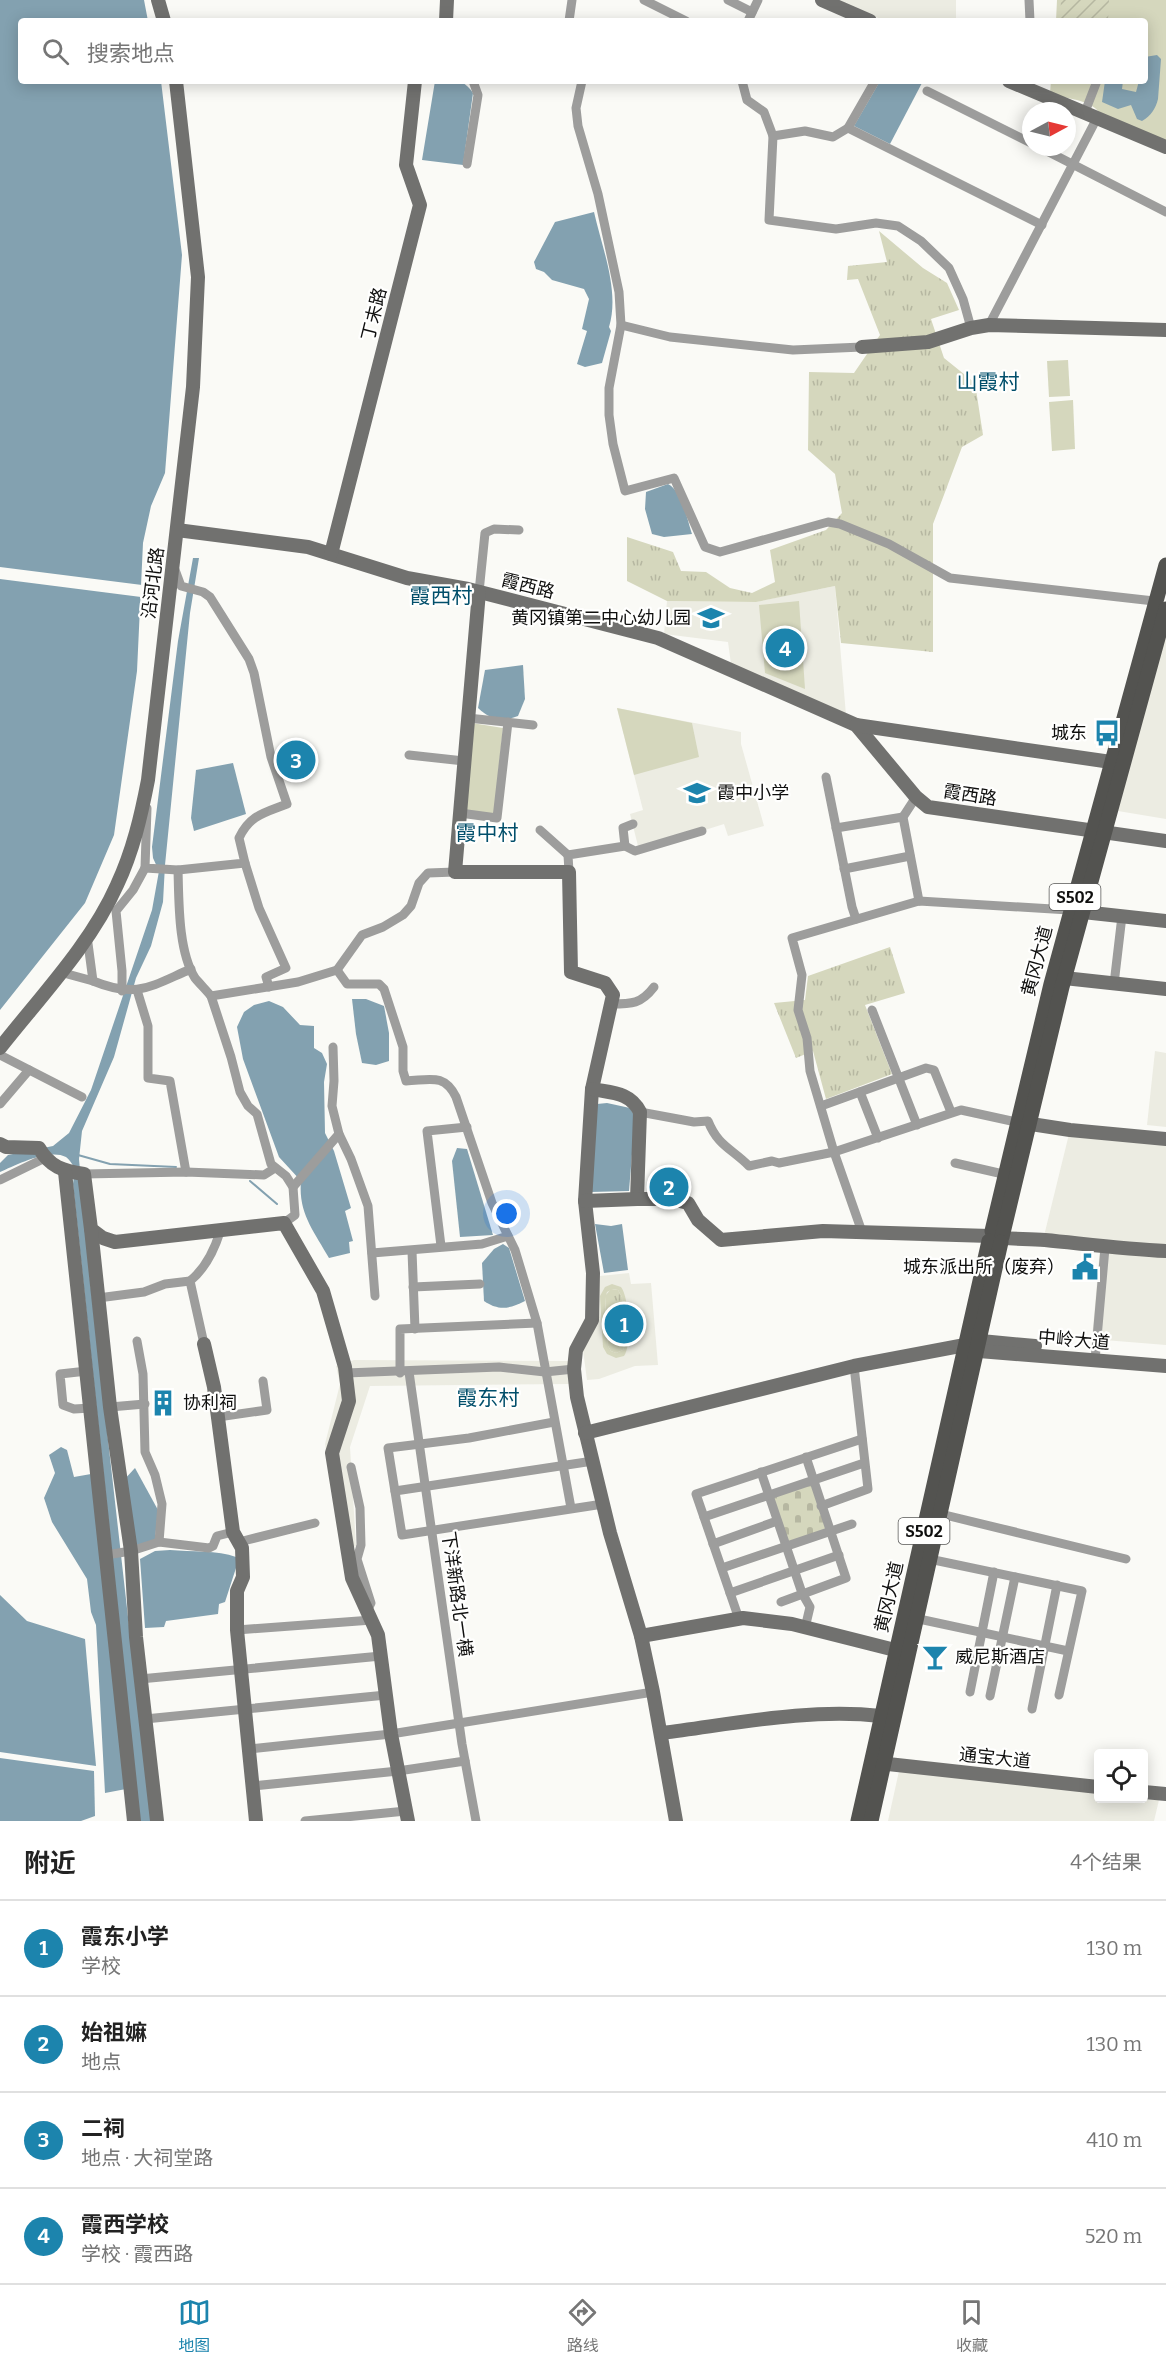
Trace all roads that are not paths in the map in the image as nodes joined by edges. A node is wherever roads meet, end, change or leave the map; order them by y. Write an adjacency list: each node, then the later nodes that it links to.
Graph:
1 (158, 0): 10 (street)
2 (447, 0): 11 (street)
3 (572, 0): 12 (street)
4 (644, 0): 13 (street)
5 (728, 0): 9 (street)
6 (758, 0): 9 (street)
7 (822, 0): 14 (street)
8 (1029, 0): 15 (street)
9 (750, 16)
10 (163, 18)
11 (446, 18)
12 (569, 18)
13 (680, 18)
14 (863, 18)
15 (1030, 18)
16 (176, 84): 40 (street, 沿河北路)
17 (415, 84): 42 (street, 丁未路)
18 (474, 84): 31 (street)
19 (581, 84): 35 (street)
20 (743, 84): 27 (street)
21 (873, 84): 26 (street)
22 (1024, 84): 25 (street)
23 (1094, 84): 25 (street)
24 (927, 91): 28 (street)
25 (1091, 115): 29 (street); 32 (street)
26 (848, 128): 27 (street); 34 (street)
27 (773, 136): 37 (street)
28 (1022, 138)
29 (1166, 147)
30 (1057, 156): 32 (street)
31 (467, 164)
32 (1073, 164): 33 (street); 34 (street)
33 (1166, 212)
34 (1042, 225): 36 (street)
35 (621, 325): 39 (street); 46 (street)
36 (989, 325): 37 (street); 38 (street)
37 (972, 328): 39 (street)
38 (1166, 330)
39 (862, 347)
40 (177, 530): 42 (street, 霞西路); 43 (street, 沿河北路)
41 (519, 530): 45 (street)
42 (332, 554): 45 (street, 霞西路)
43 (173, 565): 55 (street, 沿河北路); 67 (street)
44 (1166, 565): 130 (main road, 黄冈大道 / S502)
45 (479, 592): 47 (street); 50 (street, 霞西路)
46 (1160, 605): 130 (main road, 黄冈大道 / S502)
47 (468, 718): 48 (street); 52 (street)
48 (508, 722): 49 (street); 57 (street)
49 (533, 725)
50 (856, 725): 53 (street); 56 (street, 霞西路)
51 (409, 755): 52 (street)
52 (464, 761): 57 (street)
53 (1111, 762)
54 (826, 777): 60 (street)
55 (148, 780): 68 (street); 79 (street, 沿河北路)
56 (916, 797): 58 (street); 63 (street, 霞西路)
57 (460, 813): 71 (street)
58 (903, 817): 60 (street); 66 (street)
59 (633, 824): 64 (street)
60 (836, 828): 69 (street)
61 (540, 830): 65 (street)
62 (702, 831): 64 (street)
63 (1166, 841)
64 (625, 846): 65 (street)
65 (568, 855): 72 (street)
66 (910, 856): 69 (street); 73 (street)
67 (245, 863): 70 (street); 86 (street)
68 (145, 868): 70 (street); 89 (street)
69 (844, 869): 77 (street)
70 (178, 870): 80 (street)
71 (455, 872): 72 (street); 81 (street)
72 (569, 872): 91 (street)
73 (919, 901): 74 (street); 77 (street)
74 (1069, 910)
75 (1083, 912): 76 (street)
76 (1122, 916): 78 (street); 85 (street)
77 (856, 919): 102 (street)
78 (1166, 921)
79 (87, 936): 82 (street, 沿河北路); 84 (street)
80 (191, 969): 89 (street); 90 (street)
81 (337, 970): 86 (street); 108 (street)
82 (60, 972): 84 (street); 94 (street, 沿河北路)
83 (1053, 977): 85 (street)
84 (93, 981): 89 (street)
85 (1114, 984): 88 (street)
86 (269, 987): 90 (street)
87 (654, 987): 91 (street)
88 (1166, 989)
89 (129, 991): 118 (street)
90 (211, 996): 116 (street)
91 (611, 1004): 98 (street)
92 (873, 1010): 97 (street)
93 (333, 1047): 109 (street)
94 (0, 1048)
95 (0, 1055): 96 (street)
96 (29, 1070): 100 (street); 101 (street)
97 (898, 1078): 99 (street); 104 (street); 107 (street)
98 (592, 1089): 103 (street); 124 (street)
99 (860, 1092): 102 (street); 110 (street)
100 (82, 1097)
101 (0, 1104)
102 (820, 1106): 113 (street)
103 (640, 1112): 113 (street); 123 (street)
104 (951, 1112): 105 (street); 107 (street)
105 (1016, 1122)
106 (1031, 1124): 111 (street)
107 (917, 1125): 110 (street)
108 (467, 1127): 129 (street); 131 (street)
109 (339, 1134): 122 (street); 135 (street)
110 (878, 1138): 113 (street)
111 (1166, 1139)
112 (0, 1144): 114 (street)
113 (834, 1152): 128 (street)
114 (42, 1153): 117 (street); 121 (street)
115 (955, 1163): 120 (street)
116 (275, 1168): 118 (street); 122 (street)
117 (65, 1172): 119 (street); 152 (street)
118 (186, 1172): 119 (street)
119 (84, 1174): 126 (street)
120 (1003, 1174)
121 (0, 1180)
122 (293, 1186): 125 (street)
123 (637, 1199): 124 (street); 128 (street)
124 (585, 1201): 151 (street)
125 (284, 1223): 127 (street); 155 (street)
126 (91, 1229): 127 (street); 140 (street)
127 (220, 1232): 136 (street)
128 (862, 1232): 130 (street)
129 (508, 1236): 131 (street); 141 (street)
130 (995, 1237): 132 (street); 243 (main road, 黄冈大道 / S502); 244 (main road, 黄冈大道 / S502)
131 (441, 1246): 133 (street)
132 (1106, 1248): 134 (street); 147 (street)
133 (412, 1251): 135 (street); 138 (street)
134 (1166, 1251)
135 (372, 1253): 139 (street)
136 (190, 1281): 140 (street); 144 (street)
137 (480, 1284): 138 (street)
138 (413, 1287): 142 (street)
139 (375, 1296)
140 (98, 1298): 158 (street)
141 (537, 1323): 142 (street); 154 (street)
142 (415, 1329): 153 (street, 下洋新路北一横)
143 (137, 1341): 157 (street)
144 (204, 1344): 160 (street)
145 (965, 1345): 149 (street)
146 (980, 1346): 147 (street, 中岭大道)
147 (1095, 1356): 148 (street, 中岭大道); 150 (street, 中岭大道)
148 (1166, 1358)
149 (854, 1366): 162 (street); 163 (street)
150 (1166, 1366)
151 (574, 1369): 154 (street); 162 (street)
152 (87, 1371): 159 (street); 159 (street)
153 (404, 1372): 154 (street); 155 (street); 164 (street, 下洋新路北一横)
154 (545, 1372): 161 (street)
155 (346, 1373): 202 (street)
156 (263, 1381): 160 (street)
157 (145, 1404): 158 (street); 186 (street)
158 (110, 1407): 189 (street)
159 (91, 1408): 190 (street)
160 (218, 1417): 185 (street)
161 (554, 1422): 164 (street); 168 (street)
162 (585, 1433): 166 (street)
163 (862, 1439): 165 (street); 167 (street)
164 (419, 1445): 172 (street, 下洋新路北一横); 173 (street)
165 (806, 1457): 170 (street); 171 (street)
166 (593, 1461): 168 (street); 175 (street)
167 (864, 1463): 171 (street); 176 (street)
168 (562, 1466): 172 (street); 177 (street)
169 (351, 1467): 202 (street)
170 (761, 1472): 174 (street); 179 (street)
171 (813, 1480): 174 (street); 176 (street)
172 (424, 1487): 173 (street); 183 (street, 下洋新路北一横)
173 (395, 1491): 183 (street)
174 (768, 1496): 179 (street); 180 (street)
175 (603, 1504): 177 (street); 208 (street)
176 (821, 1506): 184 (street)
177 (571, 1508): 183 (street)
178 (945, 1515): 192 (street)
179 (704, 1518): 187 (street)
180 (777, 1521): 187 (street); 188 (street)
181 (315, 1523): 185 (street)
182 (852, 1524): 184 (street)
183 (431, 1530): 225 (street, 下洋新路北一横)
184 (830, 1531): 188 (street); 191 (street)
185 (236, 1537): 186 (street); 206 (street)
186 (159, 1542): 189 (street)
187 (713, 1544): 194 (street)
188 (786, 1546): 194 (street); 195 (street)
189 (131, 1551): 190 (street); 215 (street)
190 (106, 1555): 237 (street)
191 (838, 1555): 195 (street); 200 (street)
192 (1126, 1559)
193 (934, 1560): 196 (street)
194 (722, 1568): 199 (street)
195 (794, 1570): 199 (street); 200 (street)
196 (993, 1572): 197 (street); 207 (street)
197 (1015, 1576): 198 (street); 209 (street)
198 (1057, 1585): 210 (street); 212 (street)
199 (730, 1593): 203 (street)
200 (802, 1593): 201 (street); 205 (street)
201 (781, 1602)
202 (369, 1616): 206 (street); 213 (street)
203 (739, 1619): 205 (street); 208 (street)
204 (919, 1619): 207 (street)
205 (805, 1628): 211 (street)
206 (237, 1630): 214 (street)
207 (980, 1634): 209 (street); 217 (street)
208 (641, 1636): 216 (street)
209 (1002, 1638): 210 (street); 220 (street)
210 (1045, 1647): 212 (street); 221 (street)
211 (891, 1649)
212 (1068, 1651): 219 (street)
213 (381, 1656): 214 (street); 218 (street)
214 (241, 1670): 215 (street); 222 (street)
215 (140, 1679): 224 (street)
216 (653, 1692): 225 (street); 226 (street)
217 (970, 1692)
218 (386, 1695): 222 (street); 227 (street)
219 (1059, 1695)
220 (990, 1696)
221 (1032, 1708)
222 (245, 1709): 224 (street); 228 (street)
223 (881, 1716): 226 (street)
224 (145, 1719): 238 (street)
225 (459, 1723): 227 (street); 229 (street, 下洋新路北一横)
226 (662, 1733): 242 (street)
227 (390, 1734): 228 (street); 231 (street)
228 (249, 1749): 232 (street)
229 (465, 1761): 231 (street); 241 (street, 下洋新路北一横)
230 (888, 1764): 233 (street, 通宝大道)
231 (398, 1771): 232 (street); 236 (street)
232 (253, 1786): 239 (street)
233 (1094, 1787)
234 (1148, 1792): 235 (street)
235 (1166, 1794)
236 (407, 1816): 240 (street)
237 (134, 1821)
238 (158, 1821)
239 (256, 1821)
240 (304, 1821)
241 (476, 1821)
242 (676, 1821)
243 (858, 1821)
244 (870, 1821)

